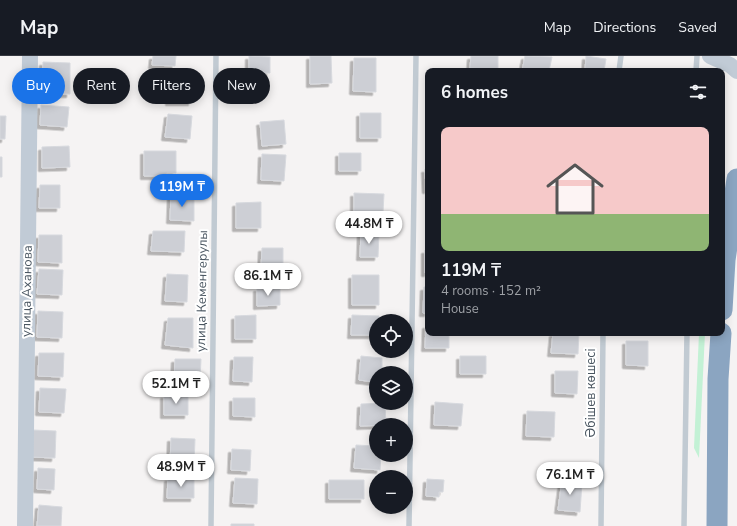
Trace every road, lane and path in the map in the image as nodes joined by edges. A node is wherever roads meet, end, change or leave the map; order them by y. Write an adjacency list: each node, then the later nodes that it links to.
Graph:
1 (30, 56): 15 (street, улица Аханова)
2 (216, 56): 16 (lane, улица Кеменгерулы)
3 (416, 56): 17 (lane)
4 (621, 56): 7 (lane)
5 (697, 56): 8 (lane)
6 (710, 56): 9 (street)
7 (619, 68)
8 (696, 68)
9 (737, 72)
10 (737, 180): 11 (highway)
11 (725, 260)
12 (603, 336): 18 (lane, Әбішев көшесі)
13 (687, 336): 19 (lane)
14 (721, 336): 20 (highway)
15 (25, 526)
16 (211, 526)
17 (408, 526)
18 (601, 526)
19 (684, 526)
20 (717, 526)

